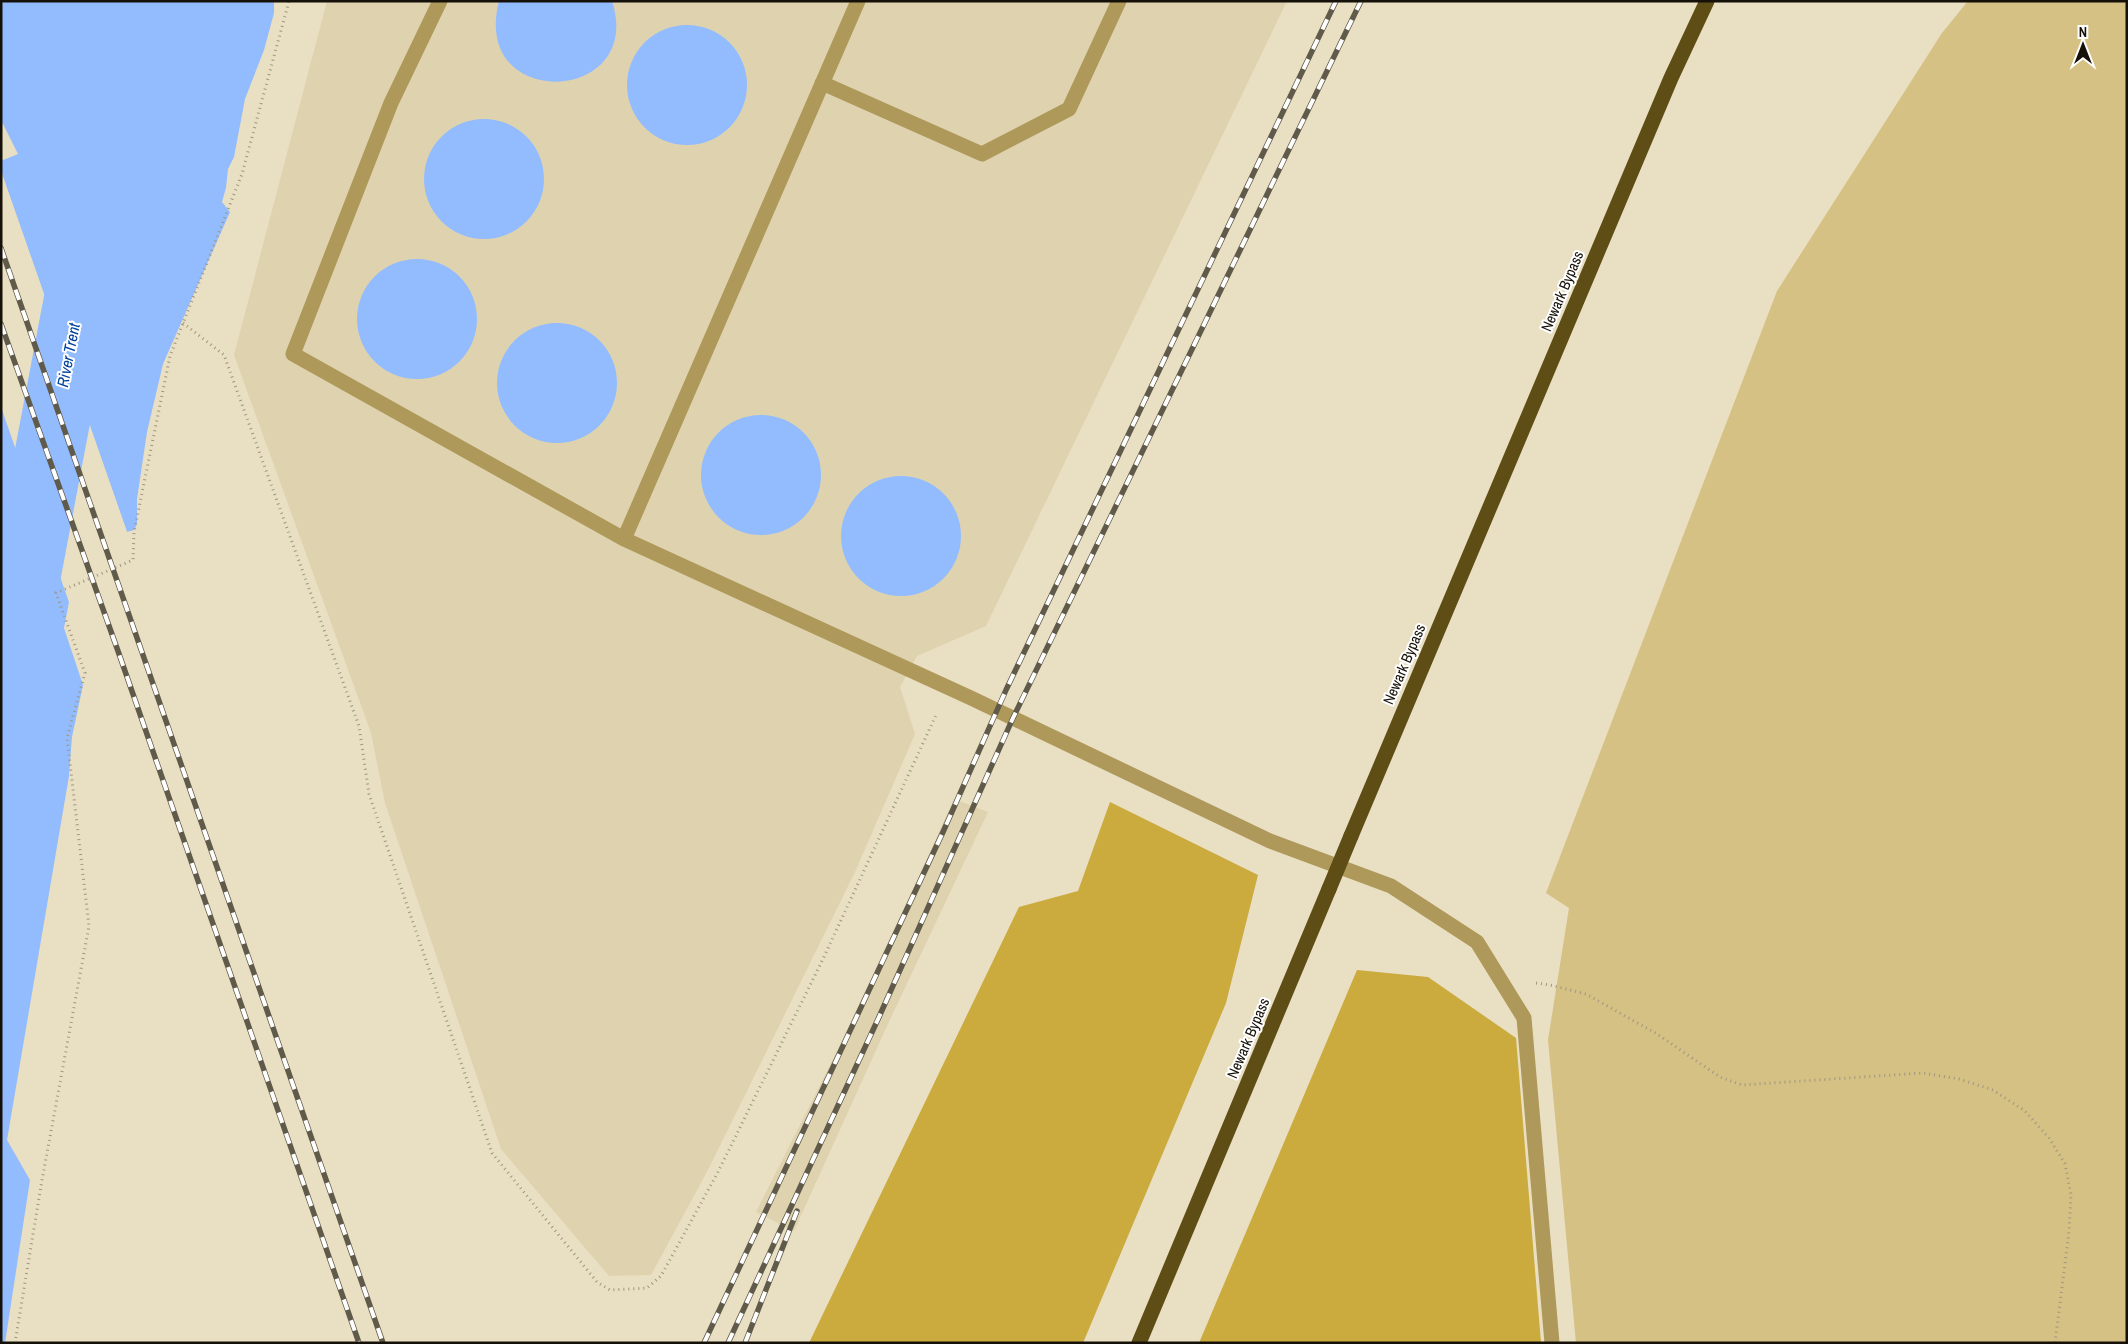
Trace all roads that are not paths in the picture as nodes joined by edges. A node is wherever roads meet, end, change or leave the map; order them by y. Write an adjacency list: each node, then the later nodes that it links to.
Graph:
1 (440, 1): 6 (lane)
2 (858, 1): 5 (lane)
3 (1119, 1): 5 (lane)
4 (1707, 1): 7 (highway, Newark Bypass, bridge)
5 (822, 84): 6 (lane)
6 (624, 539): 8 (lane)
7 (1139, 1343)
8 (1552, 1343)

